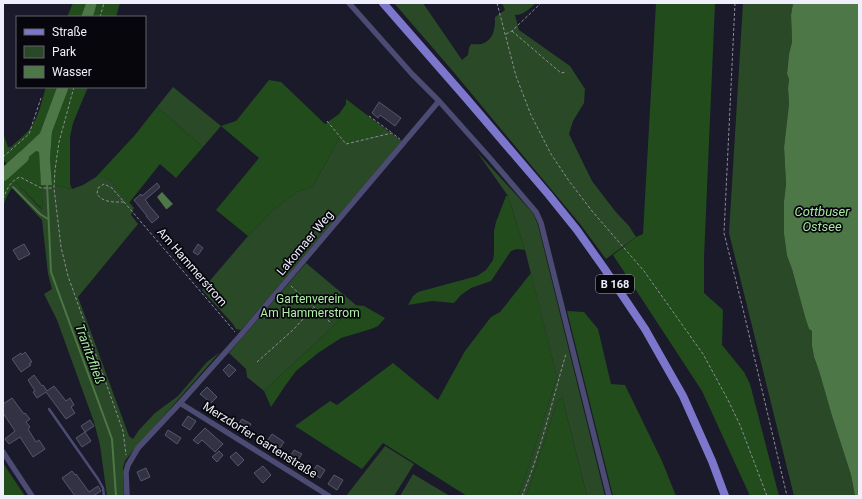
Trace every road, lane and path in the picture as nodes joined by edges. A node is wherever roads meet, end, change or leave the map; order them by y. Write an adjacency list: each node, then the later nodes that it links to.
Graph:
1 (104, 3): 7 (path)
2 (349, 3): 13 (street)
3 (383, 3): 38 (main road, B 168)
4 (498, 3): 9 (path)
5 (541, 3): 8 (path)
6 (735, 3): 40 (path)
7 (100, 16)
8 (512, 31): 9 (path); 10 (path)
9 (506, 34): 39 (path)
10 (566, 72)
11 (74, 88): 19 (path)
12 (41, 98): 18 (path)
13 (439, 102): 17 (street, Lakomaer Weg); 26 (street)
14 (369, 116): 16 (path)
15 (327, 121): 16 (path)
16 (392, 133): 17 (path)
17 (404, 142): 22 (street, Lakomaer Weg)
18 (3, 157)
19 (54, 188): 20 (path); 31 (path)
20 (3, 199)
21 (124, 202): 21 (path, Am Hammerstrom); 25 (path, Am Hammerstrom)
22 (286, 282): 23 (path); 25 (street, Lakomaer Weg)
23 (314, 307): 24 (path); 27 (path)
24 (330, 322)
25 (239, 337): 28 (street, Lakomaer Weg)
26 (570, 342): 36 (path); 37 (street)
27 (257, 362)
28 (180, 403): 31 (street, Lakomaer Weg); 35 (street, Merzdorfer Gartenstraße)
29 (49, 409): 33 (lane)
30 (3, 452): 32 (street)
31 (128, 465): 34 (street, Lakomaer Weg)
32 (32, 496)
33 (104, 496)
34 (128, 496)
35 (329, 496)
36 (522, 496)
37 (609, 496)
38 (725, 496)
39 (767, 496)
40 (787, 496)

